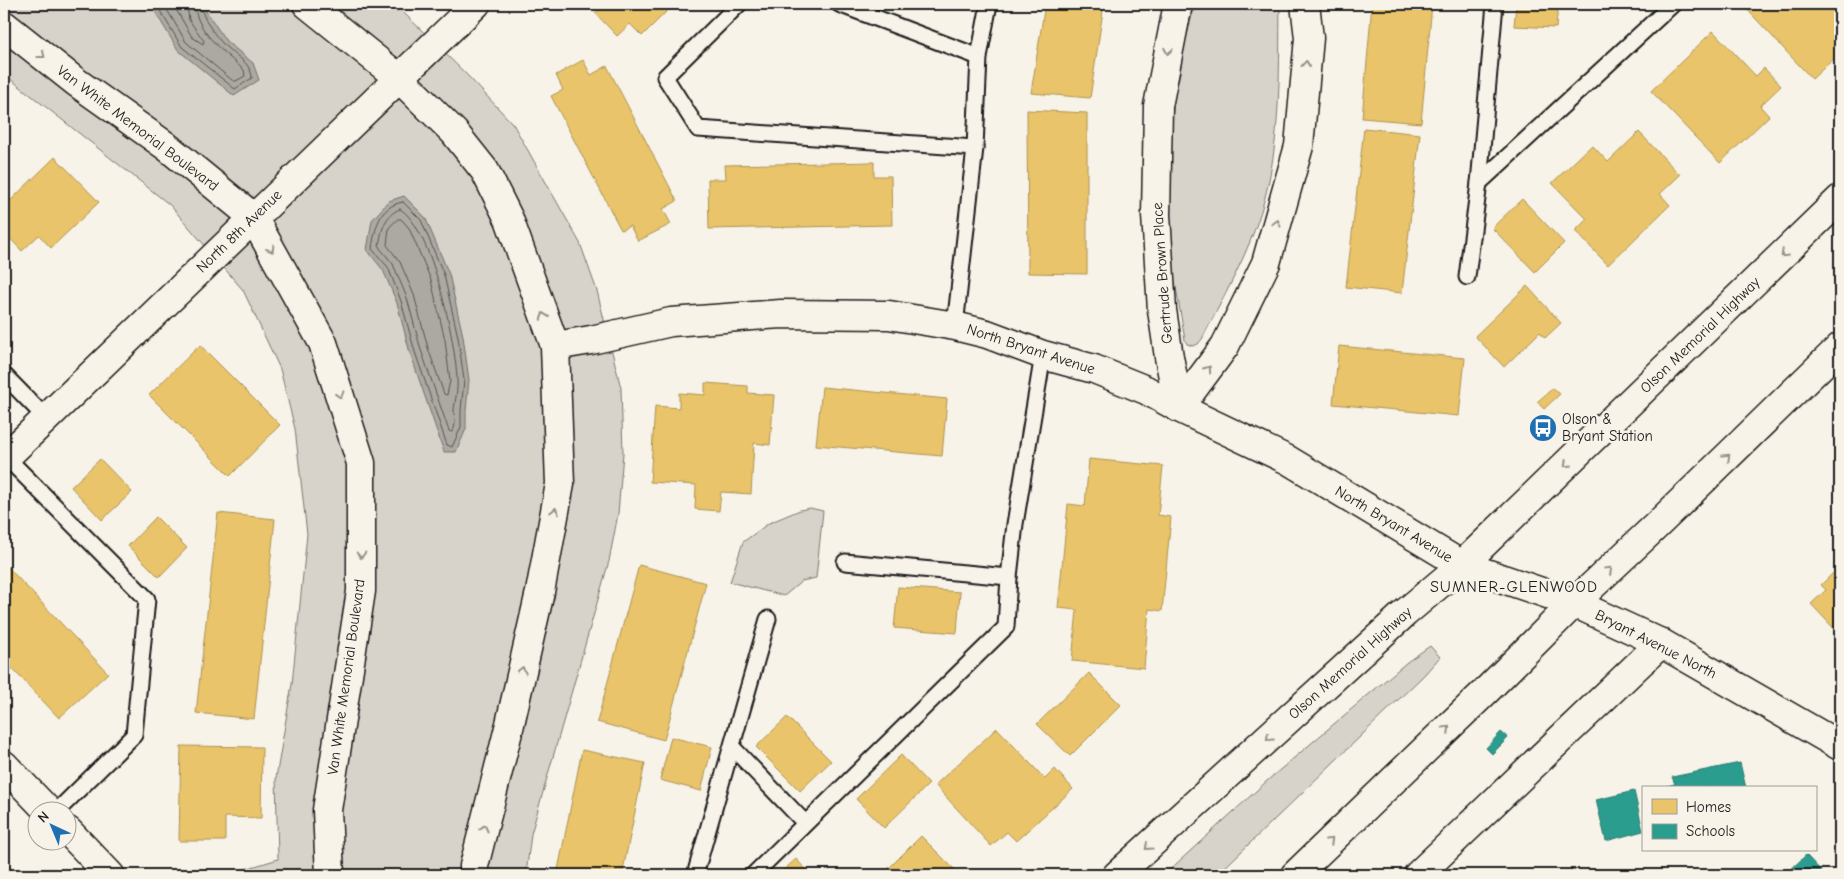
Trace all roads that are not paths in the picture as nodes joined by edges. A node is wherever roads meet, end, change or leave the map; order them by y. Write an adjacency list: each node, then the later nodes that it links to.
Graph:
1 (307, 4): 12 (street)
2 (476, 4): 12 (street, North 8th Avenue)
3 (740, 4): 13 (lane)
4 (839, 4): 11 (lane)
5 (988, 4): 11 (lane)
6 (1178, 4): 23 (street, Gertrude Brown Place, one-way to 23)
7 (1305, 4): 23 (street, one-way to 7)
8 (1495, 4): 14 (lane)
9 (1673, 4): 14 (lane)
10 (4, 25): 16 (street, Van White Memorial Boulevard, one-way to 16)
11 (979, 57): 13 (lane)
12 (399, 78): 16 (street, North 8th Avenue); 19 (street, one-way to 12)
13 (975, 148): 18 (lane)
14 (1479, 182): 17 (lane)
15 (1840, 200): 27 (street, Olson Memorial Highway, one-way to 27)
16 (253, 217): 24 (street, North 8th Avenue); 40 (street, Van White Memorial Boulevard, one-way to 40)
17 (1467, 277)
18 (955, 326): 19 (street, North Bryant Avenue); 21 (street, North Bryant Avenue)
19 (555, 346): 41 (street, one-way to 19)
20 (1840, 347): 29 (street, one-way to 20)
21 (1043, 355): 23 (street, North Bryant Avenue); 28 (lane)
22 (4, 375): 24 (lane)
23 (1179, 408): 27 (street, North Bryant Avenue)
24 (46, 418): 25 (street, North 8th Avenue)
25 (5, 458): 36 (lane)
26 (845, 562): 28 (lane)
27 (1462, 565): 29 (street, Bryant Avenue North); 44 (street, Olson Memorial Highway, one-way to 44)
28 (1009, 577): 37 (lane)
29 (1574, 603): 31 (street, Bryant Avenue North); 45 (street, one-way to 29)
30 (768, 619): 33 (lane)
31 (1661, 643): 32 (street, Bryant Avenue North); 46 (street)
32 (1840, 746)
33 (732, 747): 37 (lane); 42 (lane)
34 (4, 765): 35 (street)
35 (39, 802)
36 (66, 802)
37 (805, 823): 43 (lane)
38 (78, 841): 39 (street)
39 (110, 875)
40 (330, 875)
41 (474, 875)
42 (696, 875)
43 (752, 875)
44 (1117, 875)
45 (1295, 875)
46 (1418, 875)

